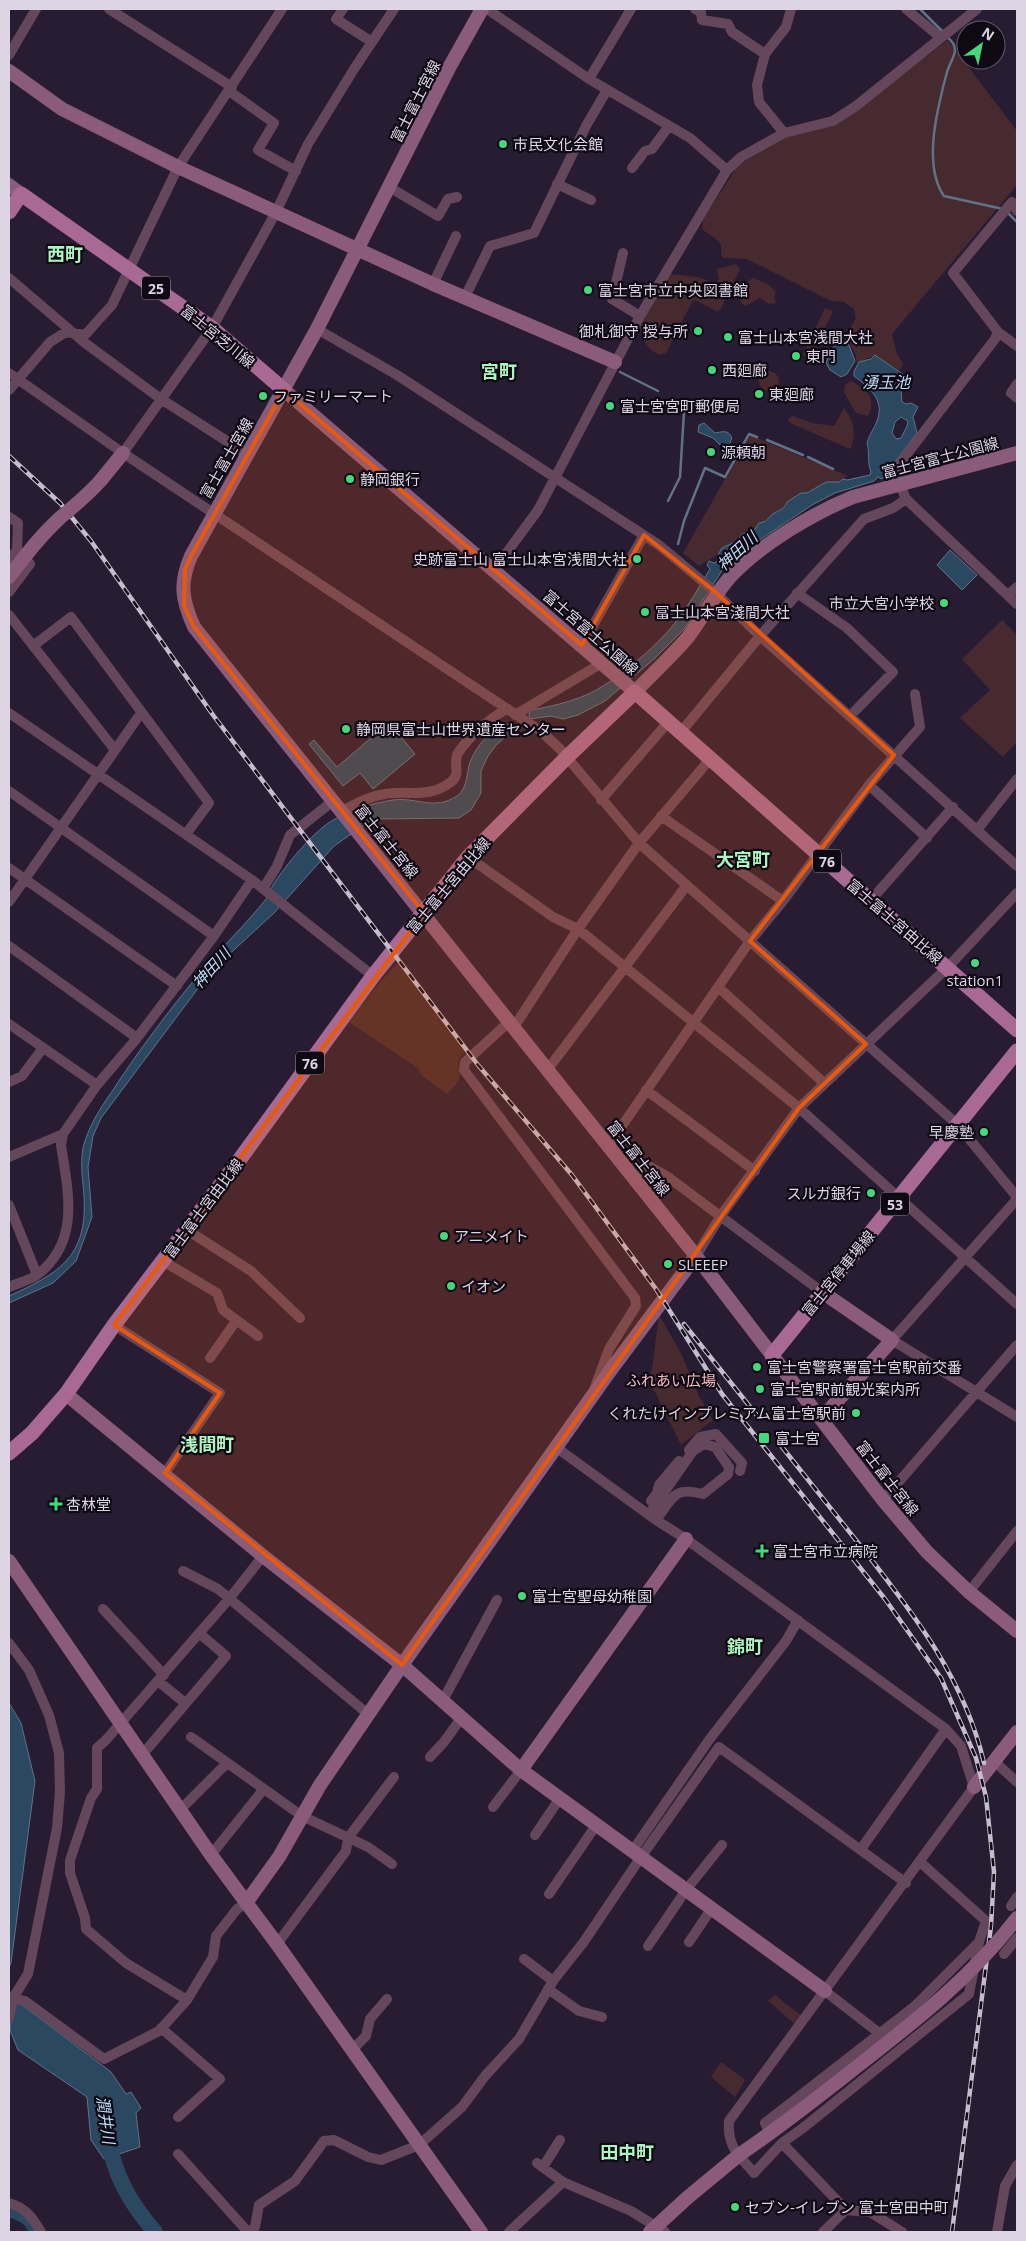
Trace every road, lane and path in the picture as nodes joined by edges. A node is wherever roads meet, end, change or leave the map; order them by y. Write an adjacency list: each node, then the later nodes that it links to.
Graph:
1 (36, 9): 16 (street)
2 (109, 9): 19 (street)
3 (282, 9): 19 (street)
4 (343, 9): 14 (street)
5 (394, 9): 14 (street)
6 (482, 9): 28 (street, 富士富士宮線)
7 (487, 9): 18 (street)
8 (631, 9): 18 (street)
9 (695, 9): 15 (street)
10 (791, 9): 15 (street)
11 (906, 9): 13 (street)
12 (977, 9): 13 (street)
13 (940, 37): 22 (street)
14 (372, 42): 26 (street)
15 (766, 54): 22 (street)
16 (9, 55)
17 (9, 71): 23 (street)
18 (589, 79): 20 (street)
19 (230, 89): 23 (street); 26 (street)
20 (607, 90): 21 (street); 27 (street)
21 (669, 126): 24 (street); 25 (street)
22 (784, 133): 25 (street)
23 (178, 167): 34 (street); 38 (street)
24 (632, 168)
25 (727, 170): 42 (street)
26 (296, 171): 34 (street)
27 (557, 184): 31 (street); 41 (street)
28 (389, 187): 30 (street); 36 (street, 富士富士宮線)
29 (15, 190): 33 (main road, 富士宮芝川線 / 25); 38 (main road, 富士宮芝川線 / 25)
30 (457, 197)
31 (591, 200)
32 (1017, 211): 45 (street)
33 (9, 212)
34 (276, 212): 36 (street); 43 (street)
35 (456, 236): 40 (street)
36 (357, 250): 40 (street); 44 (street, 富士富士宮線)
37 (623, 253): 42 (street)
38 (129, 269): 43 (main road, 富士宮芝川線 / 25); 46 (street)
39 (9, 278): 46 (street)
40 (433, 284): 41 (street)
41 (465, 297): 48 (street)
42 (640, 316): 48 (street)
43 (212, 328): 52 (main road, 富士宮芝川線 / 25); 54 (street)
44 (317, 329): 52 (street, 富士富士宮線); 58 (street)
45 (998, 332): 47 (street); 59 (street)
46 (75, 333): 49 (street); 54 (street)
47 (1017, 346)
48 (615, 362): 58 (street)
49 (13, 375): 51 (street); 55 (street)
50 (1017, 384): 53 (street)
51 (9, 390)
52 (284, 390): 57 (street, 富士富士宮線); 66 (street, 富士宮富士公園線)
53 (1017, 398)
54 (161, 399): 55 (street); 57 (street)
55 (123, 453): 61 (street); 67 (street, bridge)
56 (1017, 453): 59 (street, 富士宮富士公園線)
57 (247, 454): 61 (street, 富士富士宮線)
58 (557, 477): 63 (street); 66 (street)
59 (899, 485): 60 (street); 70 (street, 富士宮富士公園線)
60 (906, 499): 71 (street); 72 (street)
61 (214, 513): 81 (street); 98 (street, 富士富士宮線)
62 (9, 517): 64 (street)
63 (644, 535): 70 (street); 76 (street)
64 (17, 550): 65 (street); 69 (street)
65 (9, 560)
66 (494, 570): 76 (street, 富士宮富士公園線)
67 (9, 577)
68 (1017, 587): 72 (street)
69 (9, 592)
70 (715, 592): 75 (street); 79 (street, 富士宮富士公園線)
71 (798, 593): 75 (street); 85 (street)
72 (1008, 595): 73 (street)
73 (1017, 604)
74 (9, 615): 77 (street)
75 (760, 636): 85 (street); 87 (street)
76 (582, 645): 78 (street, 富士宮富士公園線)
77 (33, 646): 83 (street); 88 (street)
78 (602, 663): 79 (street, 富士宮富士公園線); 84 (street)
79 (631, 688): 86 (main road, 富士富士宮由比線 / 76); 90 (main road, 富士富士宮由比線 / 76)
80 (915, 694): 89 (street)
81 (506, 709): 84 (street); 98 (street)
82 (9, 713): 92 (street)
83 (141, 713): 88 (street); 102 (street)
84 (515, 716): 90 (street)
85 (850, 716): 89 (street)
86 (669, 721): 87 (main road, 富士富士宮由比線 / 76); 96 (street)
87 (681, 732): 91 (main road, 富士富士宮由比線 / 76)
88 (115, 750): 92 (street)
89 (894, 755): 94 (street); 97 (street)
90 (566, 757): 96 (street); 106 (main road, 富士富士宮由比線 / 76)
91 (711, 758): 99 (street); 105 (main road, 富士富士宮由比線 / 76)
92 (98, 775): 100 (street); 102 (street)
93 (1017, 779): 101 (street)
94 (869, 785): 103 (street); 105 (street)
95 (9, 791): 100 (street)
96 (601, 800): 104 (street)
97 (953, 807): 101 (street); 103 (street)
98 (340, 809): 112 (street); 117 (street, 富士富士宮線)
99 (661, 816): 104 (street); 115 (street)
100 (61, 828): 109 (street); 119 (street)
101 (978, 830): 107 (street)
102 (186, 834): 110 (street)
103 (927, 838): 114 (street)
104 (639, 843): 111 (street); 118 (street)
105 (818, 853): 114 (main road, 富士富士宮由比線 / 76); 115 (street)
106 (468, 856): 117 (main road, 富士富士宮由比線 / 76); 118 (street)
107 (1017, 866)
108 (9, 868): 109 (street)
109 (24, 879): 116 (street); 125 (street)
110 (252, 880): 112 (street); 119 (street)
111 (687, 885): 120 (street); 123 (street)
112 (266, 891): 124 (street)
113 (1017, 893): 122 (street)
114 (872, 900): 122 (main road, 富士富士宮由比線 / 76)
115 (783, 901): 120 (street)
116 (9, 902)
117 (424, 913): 124 (main road, 富士富士宮由比線 / 76); 129 (street, 富士富士宮線)
118 (578, 930): 123 (street); 129 (street)
119 (214, 936): 125 (street)
120 (750, 941): 126 (street); 132 (street)
121 (9, 946): 131 (street)
122 (948, 966): 130 (main road, 富士富士宮由比線 / 76); 132 (street)
123 (624, 967): 127 (street); 135 (street)
124 (373, 976): 151 (main road, 富士富士宮由比線 / 76)
125 (176, 986): 131 (street)
126 (718, 987): 127 (street); 137 (street)
127 (694, 1023): 139 (street); 140 (street)
128 (9, 1024): 133 (street)
129 (512, 1024): 135 (street, 富士富士宮線); 169 (street)
130 (1017, 1030)
131 (137, 1038): 138 (street)
132 (866, 1044): 137 (street); 141 (street)
133 (42, 1048): 136 (street); 138 (street)
134 (1017, 1051): 141 (main road, 富士宮停車場線 / 53)
135 (548, 1069): 143 (street, 富士富士宮線)
136 (9, 1082)
137 (824, 1083): 140 (street)
138 (97, 1085): 142 (street)
139 (646, 1090): 143 (street); 145 (street)
140 (799, 1108): 145 (street); 148 (street)
141 (957, 1124): 147 (street); 148 (main road, 富士宮停車場線 / 53)
142 (63, 1134): 144 (street); 155 (street)
143 (608, 1146): 146 (street, 富士富士宮線)
144 (9, 1157)
145 (755, 1171): 150 (street)
146 (636, 1180): 150 (street); 152 (street, 富士富士宮線)
147 (1017, 1198): 153 (street)
148 (900, 1199): 153 (street); 157 (main road, 富士宮停車場線 / 53)
149 (9, 1205): 155 (street)
150 (720, 1218): 152 (street); 157 (street)
151 (187, 1230): 154 (main road, 富士富士宮由比線 / 76); 159 (street)
152 (696, 1256): 165 (street, 富士富士宮線); 169 (street)
153 (964, 1259): 158 (street); 163 (street)
154 (163, 1261): 160 (street); 161 (main road, 富士富士宮由比線 / 76)
155 (37, 1275): 156 (street)
156 (9, 1287)
157 (822, 1292): 163 (street); 165 (main road, 富士宮停車場線 / 53)
158 (1017, 1304)
159 (300, 1318)
160 (236, 1321): 162 (street); 166 (street)
161 (114, 1325): 168 (main road, 富士富士宮由比線 / 76); 175 (street)
162 (258, 1336)
163 (892, 1340): 167 (street); 171 (street)
164 (1017, 1345): 167 (street)
165 (772, 1355): 171 (street, 富士富士宮線)
166 (210, 1358)
167 (976, 1391): 170 (street); 176 (street)
168 (66, 1394): 173 (main road, 富士富士宮由比線 / 76); 175 (street)
169 (590, 1400): 172 (street)
170 (1017, 1417)
171 (821, 1419): 176 (street, 富士富士宮線)
172 (557, 1448): 178 (street); 192 (street)
173 (9, 1453)
174 (740, 1471): 177 (street)
175 (165, 1474): 181 (street)
176 (883, 1500): 184 (street, 富士富士宮線)
177 (650, 1503)
178 (652, 1517): 178 (street); 180 (street)
179 (1017, 1531): 184 (street)
180 (686, 1538): 188 (street); 206 (street)
181 (263, 1556): 185 (street); 192 (street)
182 (9, 1561): 198 (street)
183 (183, 1571): 185 (street)
184 (969, 1592): 189 (street, 富士富士宮線)
185 (229, 1599): 190 (street); 196 (street)
186 (498, 1600): 194 (street)
187 (103, 1609): 193 (street)
188 (798, 1620): 199 (street); 220 (street)
189 (1017, 1632)
190 (199, 1634): 193 (street); 195 (street)
191 (9, 1643): 240 (street)
192 (402, 1665): 194 (street); 196 (street)
193 (161, 1678): 195 (street); 198 (street)
194 (443, 1700): 197 (street)
195 (185, 1703): 202 (street)
196 (368, 1714): 214 (street)
197 (462, 1717): 203 (street); 206 (street)
198 (120, 1723): 202 (street); 242 (street)
199 (946, 1729): 209 (street); 219 (street)
200 (1017, 1732): 204 (street)
201 (191, 1736): 205 (street)
202 (142, 1755): 213 (street)
203 (430, 1756)
204 (995, 1762): 208 (street); 209 (street)
205 (227, 1763): 210 (street); 213 (street)
206 (521, 1770): 211 (street); 212 (street)
207 (394, 1776): 217 (street)
208 (1017, 1782)
209 (974, 1787): 222 (street)
210 (263, 1790): 214 (street); 221 (street)
211 (560, 1798): 215 (street); 216 (street)
212 (494, 1807)
213 (180, 1810): 221 (street)
214 (302, 1816): 217 (street); 228 (street)
215 (597, 1824): 220 (street); 226 (street)
216 (535, 1835)
217 (348, 1838): 223 (street); 234 (street)
218 (722, 1845): 225 (street)
219 (861, 1849): 220 (street); 224 (street)
220 (637, 1854): 225 (street); 238 (street)
221 (211, 1855): 228 (street)
222 (920, 1862): 224 (street); 233 (street)
223 (392, 1864)
224 (906, 1883): 239 (street)
225 (686, 1890): 229 (street); 235 (street)
226 (549, 1894)
227 (1017, 1897): 230 (street)
228 (246, 1903): 234 (street); 242 (street)
229 (712, 1908): 232 (street); 239 (street)
230 (1014, 1912): 249 (street, bridge)
231 (1017, 1938): 236 (street)
232 (689, 1942)
233 (979, 1942): 246 (street); 251 (street)
234 (277, 1944): 247 (street)
235 (648, 1946)
236 (1004, 1954)
237 (524, 1959): 238 (street)
238 (551, 1985): 243 (street); 252 (street)
239 (826, 1991): 246 (street); 254 (street)
240 (13, 1998): 244 (street); 245 (street)
241 (387, 1999): 247 (street)
242 (186, 2000): 245 (street)
243 (602, 2017)
244 (9, 2018)
245 (161, 2028): 248 (street)
246 (879, 2033): 249 (street)
247 (352, 2050): 252 (street)
248 (178, 2117)
249 (770, 2134): 254 (street, bridge)
250 (560, 2140): 256 (street)
251 (782, 2143): 254 (street); 258 (street)
252 (419, 2145): 261 (street); 262 (street)
253 (178, 2154): 261 (street)
254 (739, 2155): 259 (street)
255 (1017, 2165): 266 (street)
256 (563, 2182): 259 (street); 263 (street)
257 (9, 2203): 260 (street)
258 (846, 2210): 264 (street); 265 (street)
259 (657, 2230)
260 (41, 2232)
261 (249, 2232)
262 (481, 2232)
263 (509, 2232)
264 (823, 2232)
265 (902, 2232)
266 (996, 2232)

